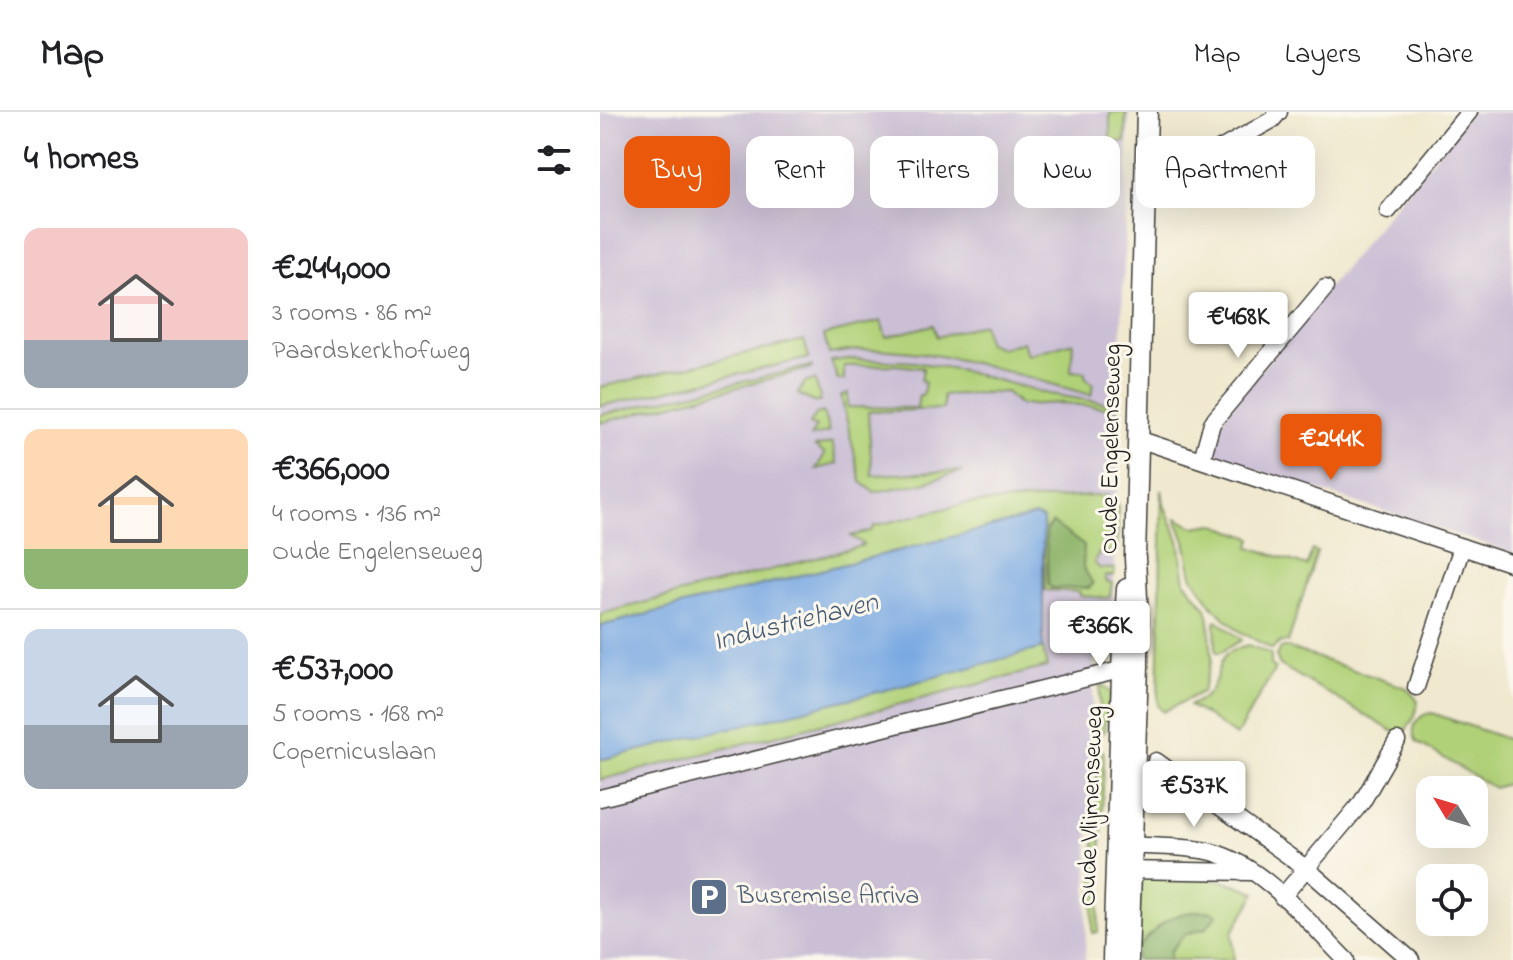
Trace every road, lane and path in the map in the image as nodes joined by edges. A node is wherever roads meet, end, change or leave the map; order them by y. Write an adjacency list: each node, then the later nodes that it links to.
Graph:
1 (1147, 112): 4 (street, Oude Engelenseweg)
2 (1279, 112): 5 (street)
3 (1469, 112): 7 (street)
4 (1146, 136)
5 (1244, 136)
6 (1144, 208): 9 (street, Oude Engelenseweg)
7 (1388, 211)
8 (1325, 288): 10 (street)
9 (1138, 439): 10 (street); 13 (street, Oude Engelenseweg)
10 (1202, 459): 11 (street)
11 (1462, 547): 12 (street); 14 (street)
12 (1513, 564)
13 (1130, 668): 17 (street); 18 (street, Oude Vlijmenseweg)
14 (1416, 687)
15 (1397, 741): 19 (street)
16 (1156, 761): 19 (street)
17 (600, 798)
18 (1124, 845): 20 (street, Oude Vlijmenseweg); 21 (street)
19 (1307, 869): 22 (street); 26 (street)
20 (1124, 870): 21 (street); 23 (street, Oude Vlijmenseweg); 24 (street, Oude Vlijmenseweg)
21 (1251, 872): 22 (street)
22 (1282, 897): 25 (street)
23 (1113, 960)
24 (1128, 960)
25 (1346, 960)
26 (1411, 960)

